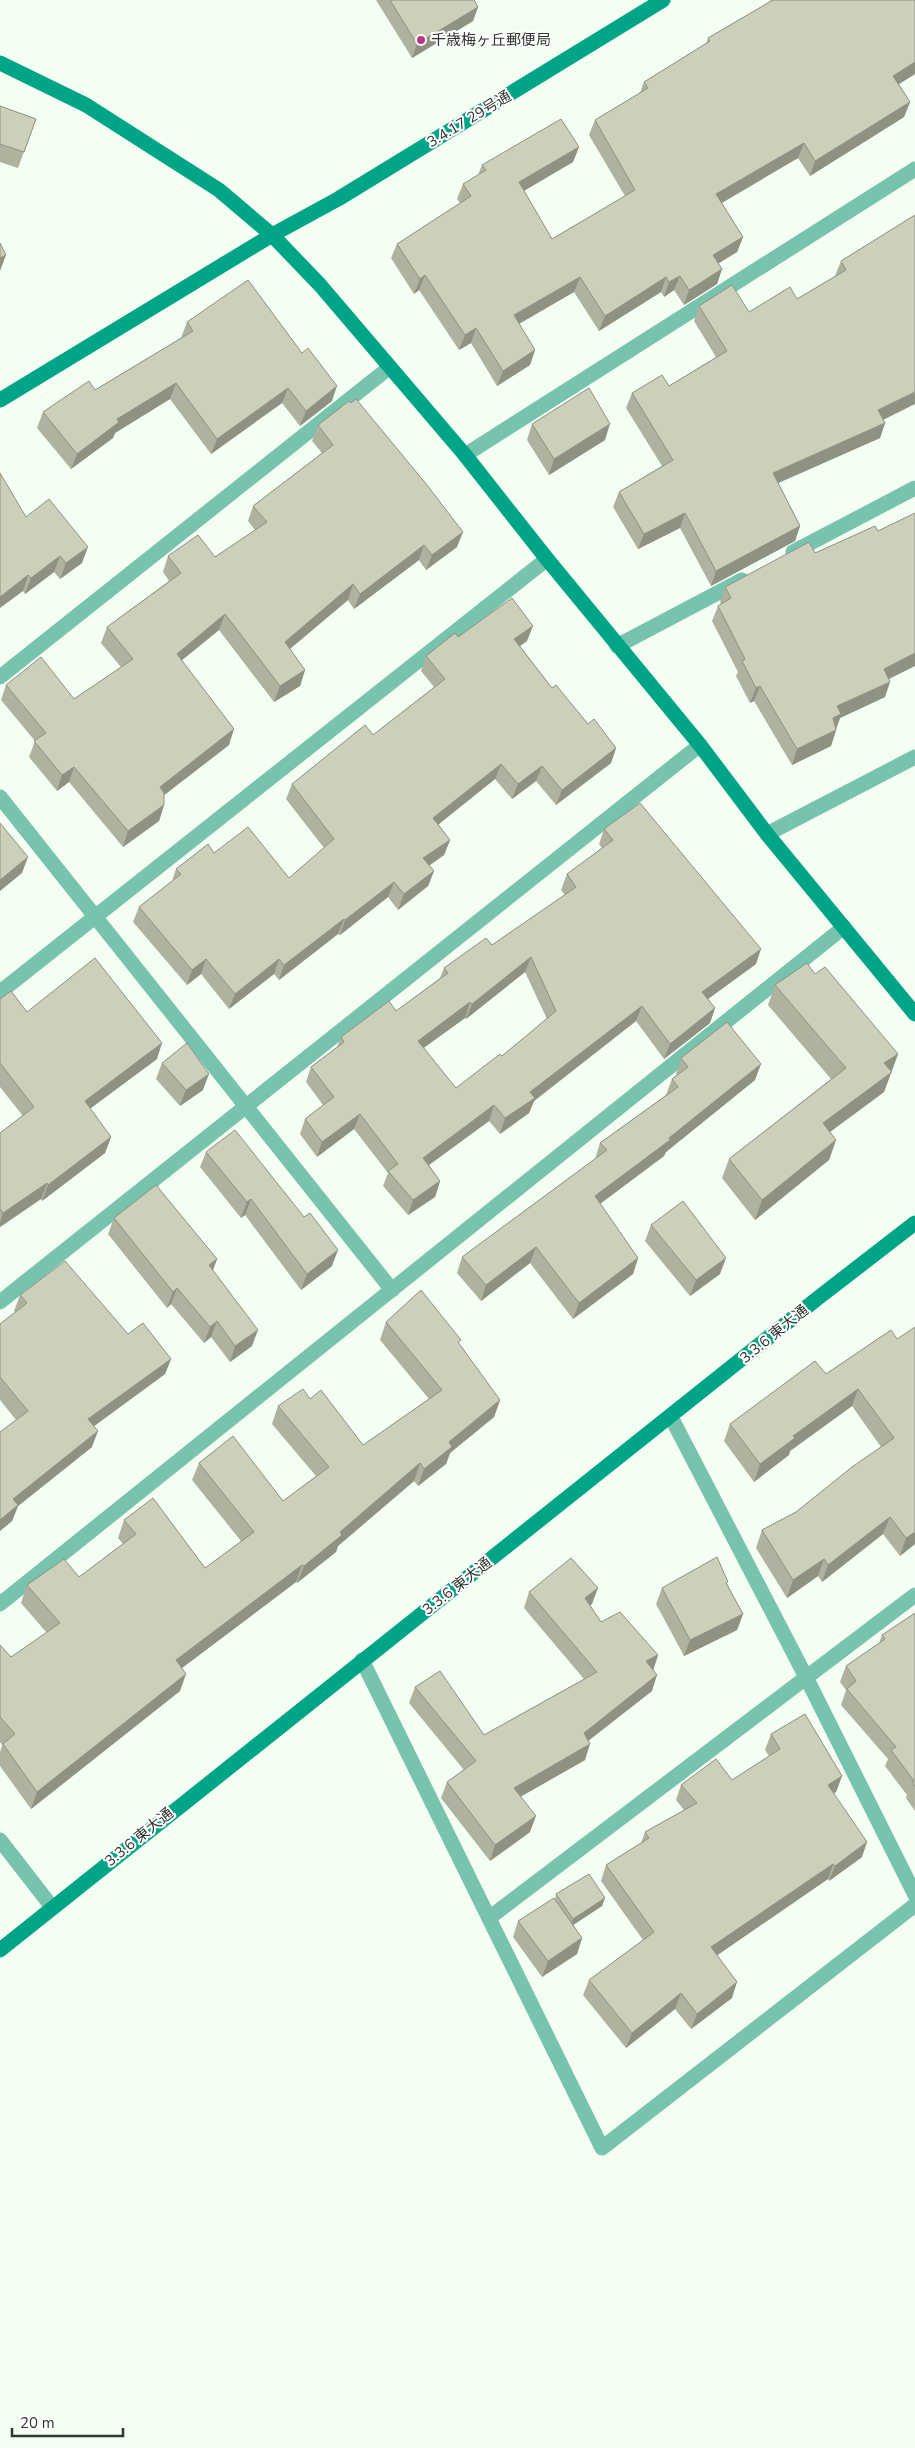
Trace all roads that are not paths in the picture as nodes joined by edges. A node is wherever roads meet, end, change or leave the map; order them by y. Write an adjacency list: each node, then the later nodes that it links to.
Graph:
1 (664, 0): 4 (street, 3.4.17 29号通)
2 (0, 63): 4 (street)
3 (915, 169): 7 (street)
4 (272, 234): 5 (street); 6 (street, 3.4.17 29号通)
5 (390, 367): 7 (street); 13 (street)
6 (0, 400)
7 (465, 455): 10 (street)
8 (915, 488): 9 (street)
9 (784, 558)
10 (547, 560): 12 (street); 18 (street)
11 (757, 571): 12 (street)
12 (617, 646): 14 (street)
13 (0, 677)
14 (700, 745): 17 (street); 22 (street)
15 (915, 757): 17 (street)
16 (0, 797): 18 (street)
17 (767, 834): 19 (street)
18 (94, 916): 20 (street); 22 (street)
19 (844, 927): 21 (street); 24 (street)
20 (0, 992)
21 (915, 1014)
22 (245, 1107): 24 (street); 25 (street)
23 (915, 1223): 26 (street, 3.3.6 東大通)
24 (392, 1290): 28 (street)
25 (0, 1302)
26 (671, 1417): 29 (street, 3.3.6 東大通); 30 (street)
27 (915, 1595): 30 (street)
28 (0, 1604)
29 (362, 1660): 34 (street, 3.3.6 東大通); 35 (street)
30 (807, 1679): 32 (street); 35 (street)
31 (0, 1840): 34 (street)
32 (915, 1895)
33 (915, 1905): 35 (street)
34 (52, 1907): 36 (street, 3.3.6 東大通)
35 (489, 1918)
36 (0, 1950)

